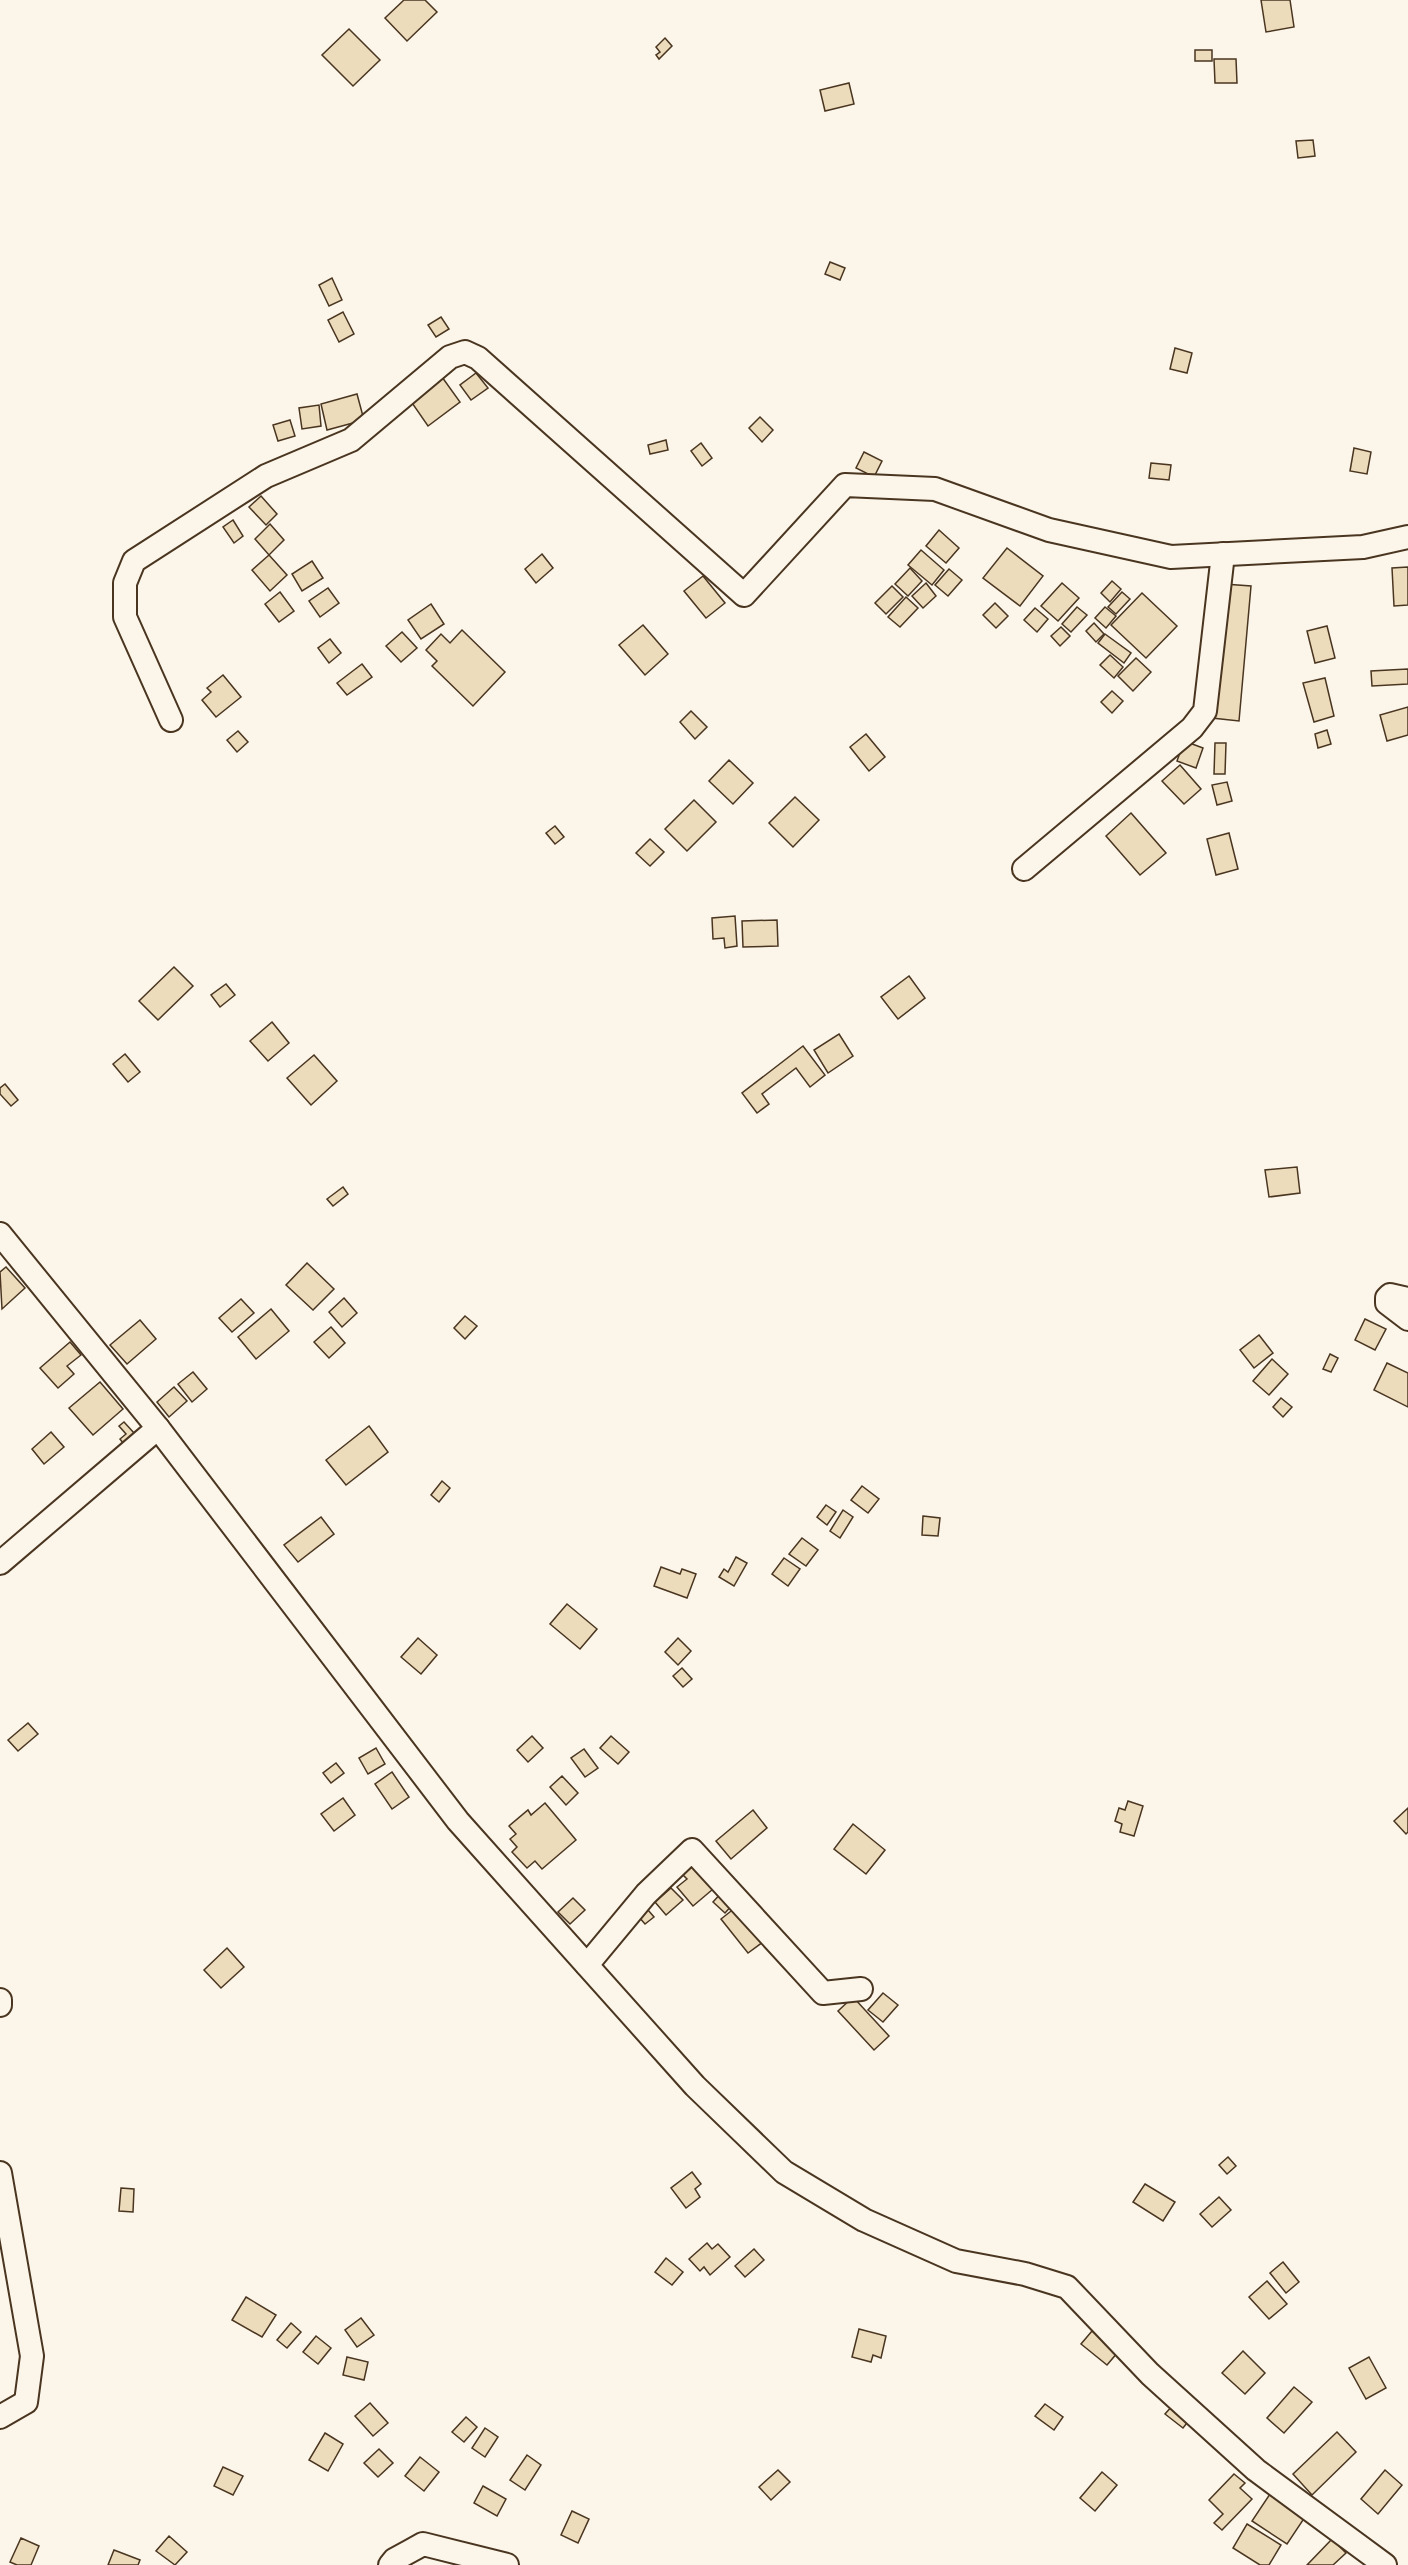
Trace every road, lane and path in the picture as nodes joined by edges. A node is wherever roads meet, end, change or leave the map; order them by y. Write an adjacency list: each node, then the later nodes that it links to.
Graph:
1 (1408, 537): 2 (street)
2 (1223, 554): 3 (street); 4 (street)
3 (171, 720)
4 (1024, 869)
5 (0, 1234): 8 (street)
6 (1408, 1299): 7 (street)
7 (1408, 1319)
8 (158, 1428): 9 (street); 10 (street)
9 (0, 1563)
10 (586, 1965): 11 (street); 18 (street)
11 (861, 1989)
12 (0, 2000): 13 (street)
13 (0, 2005)
14 (0, 2173): 15 (street)
15 (0, 2417)
16 (390, 2565): 17 (street)
17 (507, 2565)
18 (1385, 2565)

